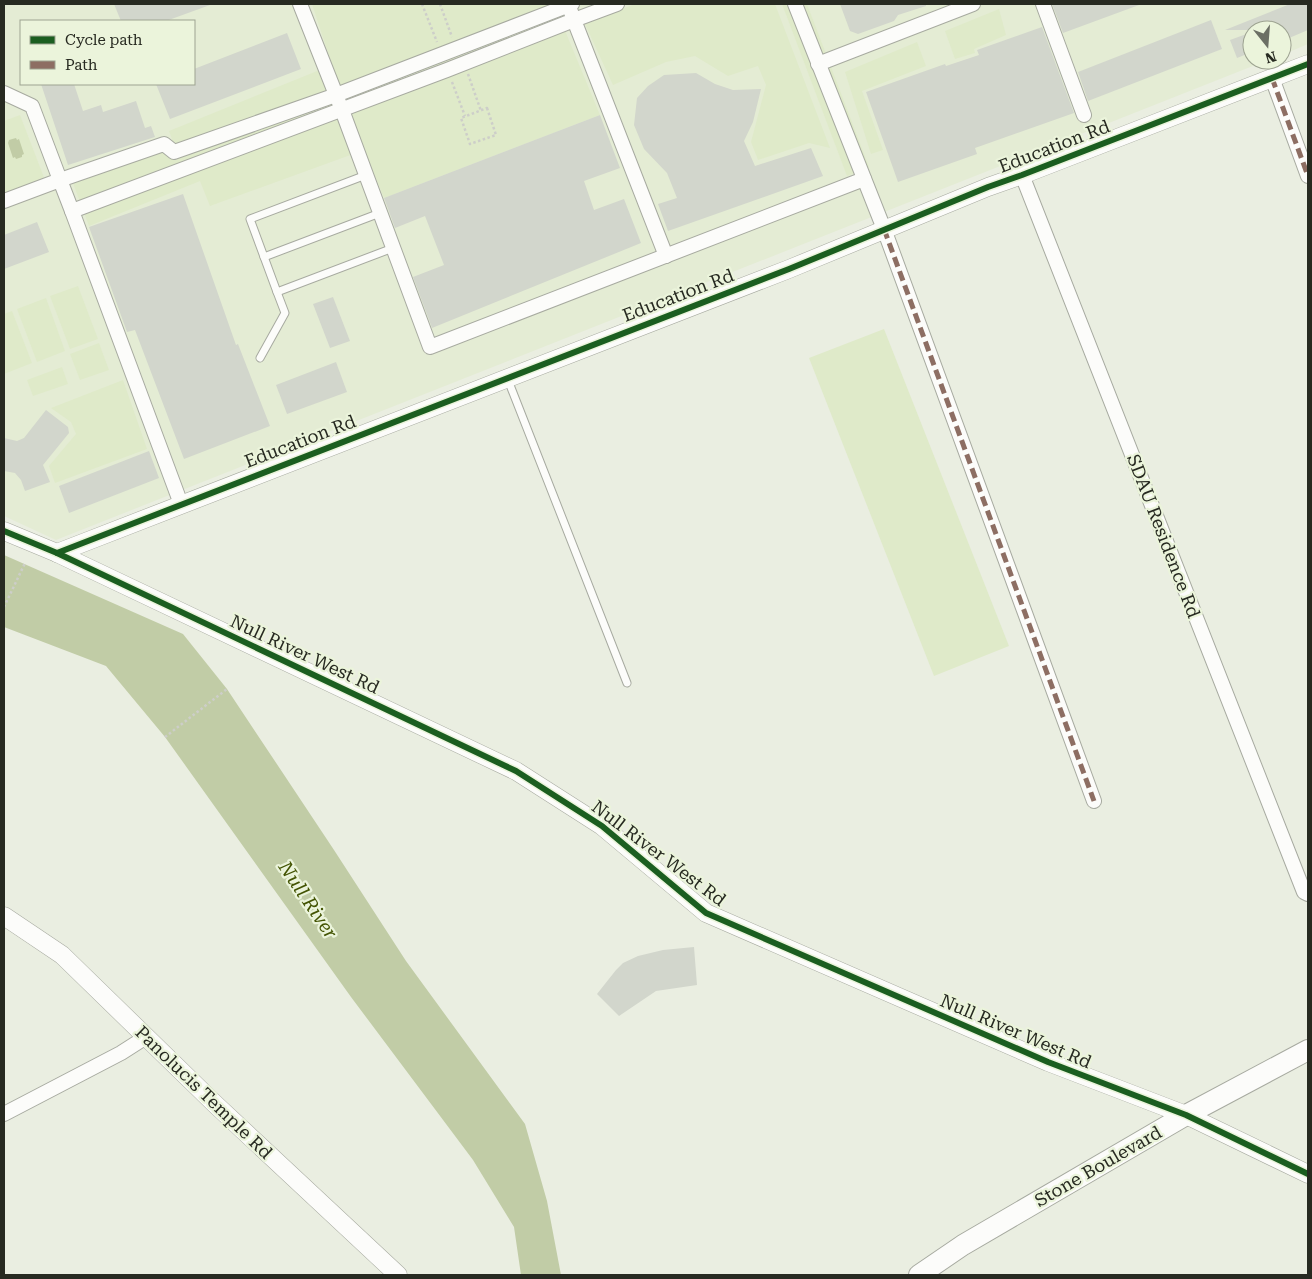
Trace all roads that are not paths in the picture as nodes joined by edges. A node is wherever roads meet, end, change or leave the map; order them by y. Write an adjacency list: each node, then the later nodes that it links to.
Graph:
1 (300, 4): 12 (street)
2 (569, 4): 7 (street); 12 (street)
3 (617, 4): 7 (street)
4 (795, 4): 8 (street)
5 (973, 4): 8 (street)
6 (1043, 4): 14 (street)
7 (574, 20): 13 (street); 26 (street)
8 (818, 64): 18 (street)
9 (1308, 64): 10 (street, Education Rd)
10 (1272, 78): 16 (street, Education Rd); 17 (street)
11 (4, 93): 19 (street)
12 (336, 95): 13 (street); 19 (street)
13 (342, 110): 15 (street); 21 (street)
14 (1084, 115)
15 (366, 175): 22 (street); 25 (lane)
16 (1022, 176): 23 (street, Education Rd); 35 (street, SDAU Residence Rd)
17 (1308, 176)
18 (864, 179): 23 (street); 26 (street)
19 (60, 180): 20 (street); 21 (street)
20 (4, 201)
21 (72, 211): 30 (street)
22 (380, 212): 24 (street); 25 (lane)
23 (884, 229): 29 (street, Education Rd); 34 (street)
24 (393, 248): 26 (street); 27 (lane)
25 (264, 256): 27 (lane)
26 (666, 256)
27 (277, 292): 28 (lane)
28 (260, 358)
29 (507, 377): 30 (street, Education Rd); 33 (lane)
30 (181, 504): 32 (street, Education Rd)
31 (4, 531): 32 (street, Null River West Rd)
32 (57, 552): 40 (street, Null River West Rd)
33 (627, 682)
34 (1094, 801)
35 (1308, 894)
36 (4, 916): 37 (street, Panolucis Temple Rd)
37 (146, 1036): 39 (street); 42 (street, Panolucis Temple Rd)
38 (1308, 1050): 40 (main road, Stone Boulevard)
39 (4, 1114)
40 (1186, 1115): 41 (street, Null River West Rd); 43 (main road, Stone Boulevard)
41 (1308, 1174)
42 (398, 1275)
43 (919, 1275)

